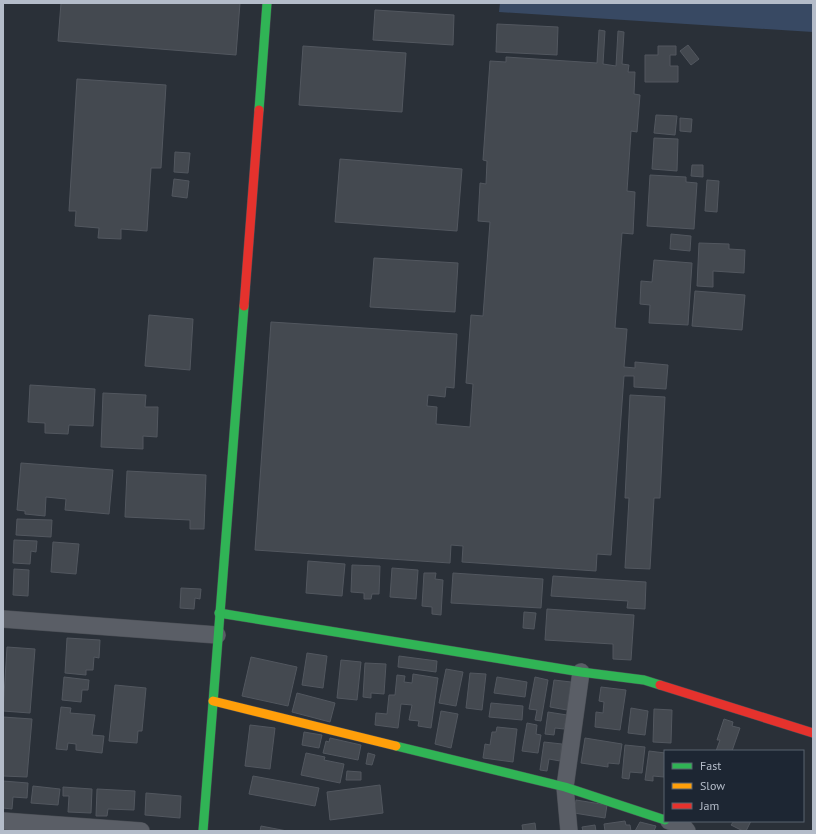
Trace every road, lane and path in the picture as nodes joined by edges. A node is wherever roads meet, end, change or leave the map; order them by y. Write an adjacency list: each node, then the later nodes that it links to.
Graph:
1 (267, 3): 2 (street)
2 (219, 613): 4 (street); 5 (street)
3 (3, 619): 4 (street)
4 (217, 635): 6 (street)
5 (581, 672): 7 (street); 8 (street)
6 (213, 701): 8 (street); 13 (street)
7 (813, 733)
8 (565, 787): 9 (street); 14 (street)
9 (664, 820)
10 (3, 821): 12 (street)
11 (672, 822): 15 (street)
12 (141, 831)
13 (203, 831)
14 (569, 831)
15 (687, 831)

